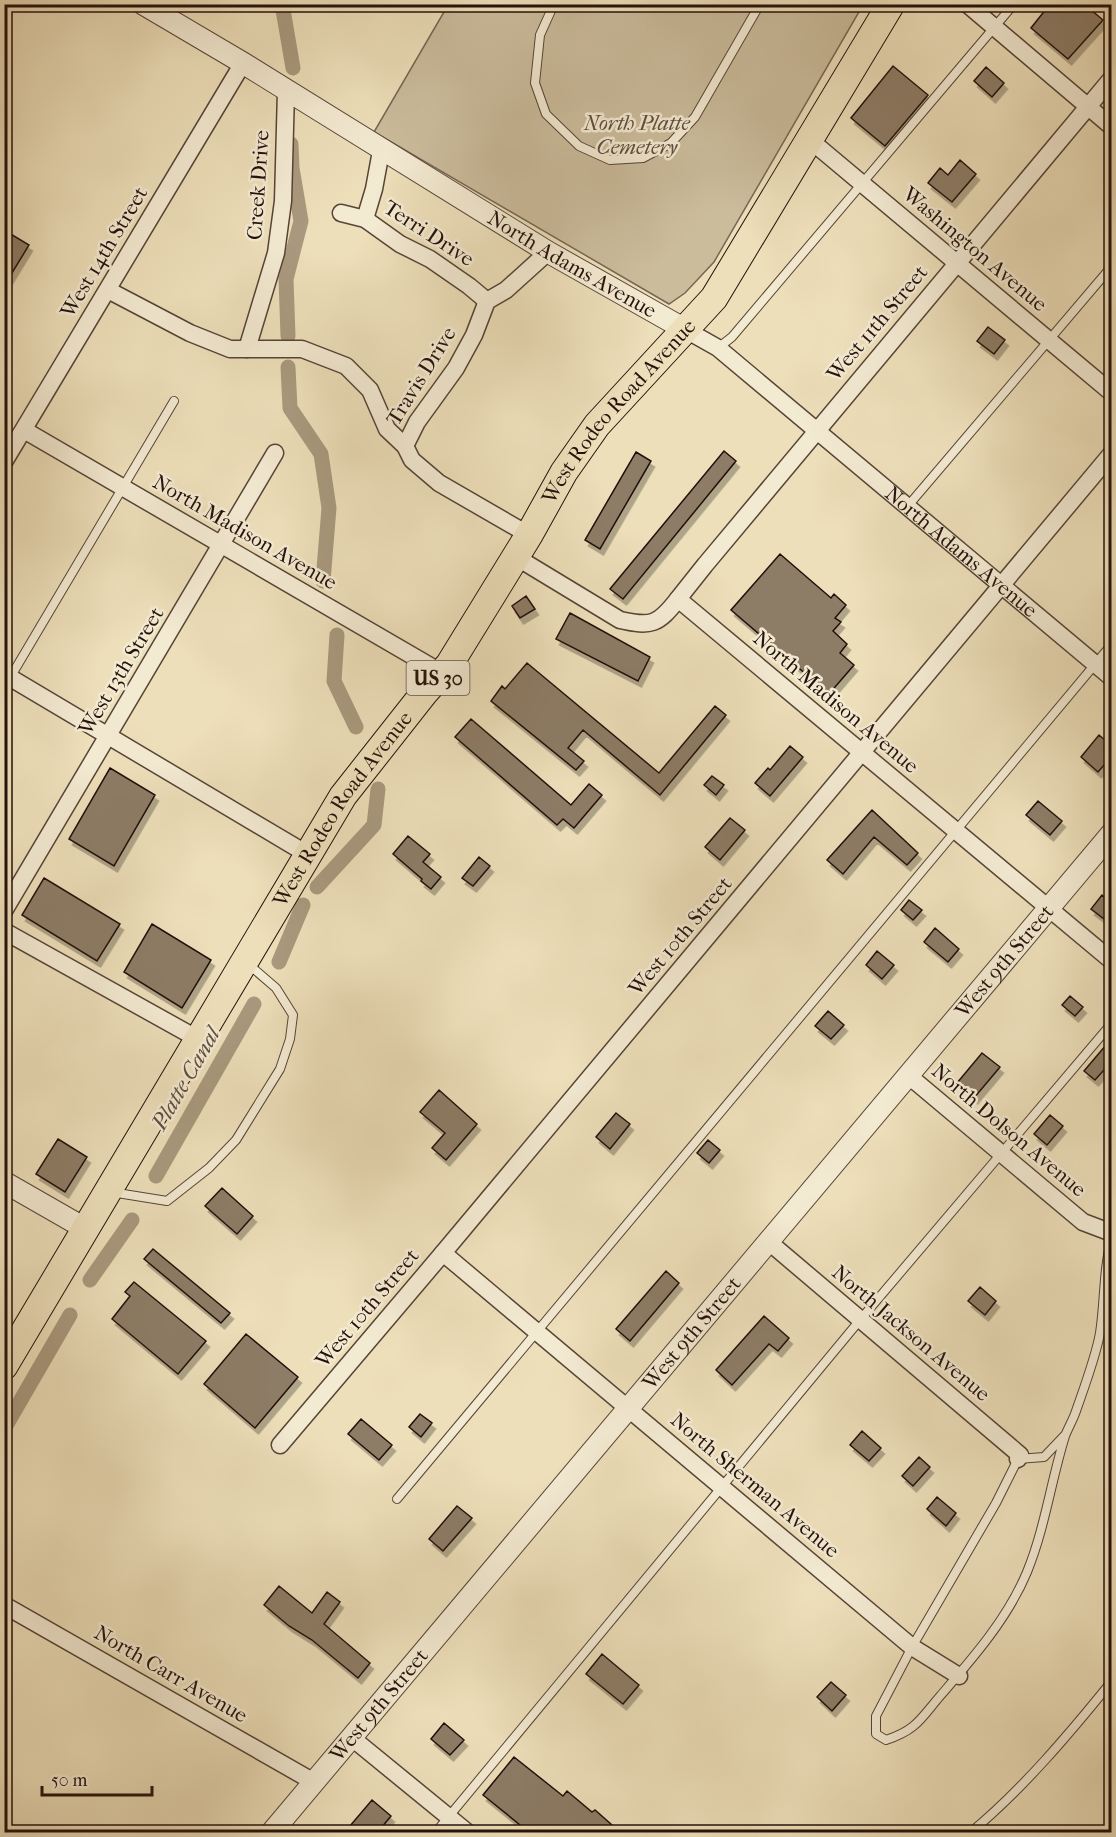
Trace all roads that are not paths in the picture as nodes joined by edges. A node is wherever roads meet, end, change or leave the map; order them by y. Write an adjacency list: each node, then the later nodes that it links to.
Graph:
1 (143, 4): 8 (street, North Adams Avenue)
2 (554, 4): 3 (lane)
3 (760, 4)
4 (891, 4): 13 (main road, West Rodeo Road Avenue / US 30)
5 (967, 4): 7 (street)
6 (1014, 4): 7 (lane)
7 (994, 28): 11 (street); 15 (lane)
8 (243, 63): 10 (street, North Adams Avenue); 21 (street, West 14th Street)
9 (1112, 78): 11 (street, West 11th Street)
10 (286, 91): 14 (street, North Adams Avenue); 26 (street, Creek Drive)
11 (1087, 107): 12 (street); 19 (street, West 11th Street)
12 (1112, 127)
13 (810, 140): 15 (street, Washington Avenue); 23 (main road, West Rodeo Road Avenue / US 30)
14 (381, 151): 17 (street); 18 (street, North Adams Avenue)
15 (863, 184): 19 (street, Washington Avenue); 25 (lane)
16 (341, 213): 17 (street, Terri Drive)
17 (366, 219): 22 (street, Terri Drive)
18 (548, 252): 22 (street); 23 (street, North Adams Avenue)
19 (957, 263): 24 (street, Washington Avenue); 30 (street, West 11th Street)
20 (1112, 266): 24 (lane)
21 (108, 290): 26 (street); 29 (street, West 14th Street)
22 (487, 302): 31 (street, Travis Drive)
23 (686, 330): 25 (street, North Adams Avenue); 37 (main road, West Rodeo Road Avenue / US 30)
24 (1049, 340): 27 (street, Washington Avenue); 36 (lane)
25 (718, 348): 30 (street, North Adams Avenue)
26 (247, 349): 31 (street)
27 (1112, 393)
28 (174, 401): 35 (lane)
29 (24, 430): 34 (street, West 14th Street); 35 (street, North Madison Avenue)
30 (816, 431): 36 (street, North Adams Avenue); 41 (street, West 11th Street)
31 (405, 446): 37 (street)
32 (275, 453): 38 (street, West 13th Street)
33 (1112, 453): 40 (street, West 10th Street)
34 (4, 462)
35 (124, 488): 38 (street, North Madison Avenue); 46 (lane)
36 (907, 507): 40 (street, North Adams Avenue)
37 (529, 535): 39 (main road, West Rodeo Road Avenue / US 30)
38 (221, 545): 44 (street, North Madison Avenue); 47 (street, West 13th Street)
39 (516, 558): 41 (street); 44 (main road, West Rodeo Road Avenue / US 30)
40 (1002, 586): 43 (street, North Adams Avenue); 48 (street, West 10th Street)
41 (678, 599): 48 (street, North Madison Avenue)
42 (1112, 644): 43 (lane)
43 (1095, 664): 45 (street, North Adams Avenue); 49 (lane)
44 (442, 673): 51 (main road, West Rodeo Road Avenue / US 30)
45 (1112, 678)
46 (6, 680): 47 (street)
47 (108, 736): 51 (street); 53 (street, West 13th Street)
48 (862, 753): 49 (street, North Madison Avenue); 66 (street, West 10th Street)
49 (956, 831): 52 (street, North Madison Avenue); 68 (lane)
50 (1112, 833): 52 (street, West 9th Street)
51 (307, 854): 55 (main road, West Rodeo Road Avenue / US 30)
52 (1050, 909): 56 (street, North Madison Avenue); 59 (street, West 9th Street)
53 (4, 911)
54 (4, 931): 58 (street)
55 (245, 960): 58 (main road, West Rodeo Road Avenue / US 30); 62 (lane)
56 (1112, 961)
57 (1112, 1023): 60 (lane)
58 (198, 1039): 62 (main road, West Rodeo Road Avenue / US 30)
59 (909, 1076): 60 (street, North Dolson Avenue); 65 (street, West 9th Street)
60 (1001, 1154): 64 (street, North Dolson Avenue); 67 (lane)
61 (4, 1182): 63 (street)
62 (108, 1192): 63 (main road, West Rodeo Road Avenue / US 30)
63 (86, 1229): 69 (main road, West Rodeo Road Avenue / US 30)
64 (1112, 1235): 71 (lane)
65 (769, 1242): 67 (street, North Jackson Avenue); 70 (street, West 9th Street)
66 (443, 1253): 68 (street, North Sherman Avenue); 72 (street, West 10th Street)
67 (860, 1320): 73 (street, North Jackson Avenue); 74 (lane)
68 (537, 1331): 70 (street, North Sherman Avenue); 75 (lane)
69 (4, 1366)
70 (630, 1408): 74 (street, North Sherman Avenue); 80 (street, West 9th Street)
71 (1065, 1435): 73 (lane); 78 (lane)
72 (280, 1445)
73 (1018, 1459): 77 (lane)
74 (722, 1487): 77 (street, North Sherman Avenue); 82 (lane)
75 (397, 1499)
76 (4, 1605): 81 (street, North Carr Avenue)
77 (912, 1647): 78 (street, North Sherman Avenue); 78 (lane)
78 (959, 1676)
79 (1112, 1680): 86 (lane)
80 (352, 1738): 81 (street, West 9th Street); 82 (street)
81 (314, 1782): 83 (street, West 9th Street)
82 (449, 1817): 84 (lane); 85 (street)
83 (272, 1833)
84 (436, 1833)
85 (467, 1833)
86 (971, 1833)

